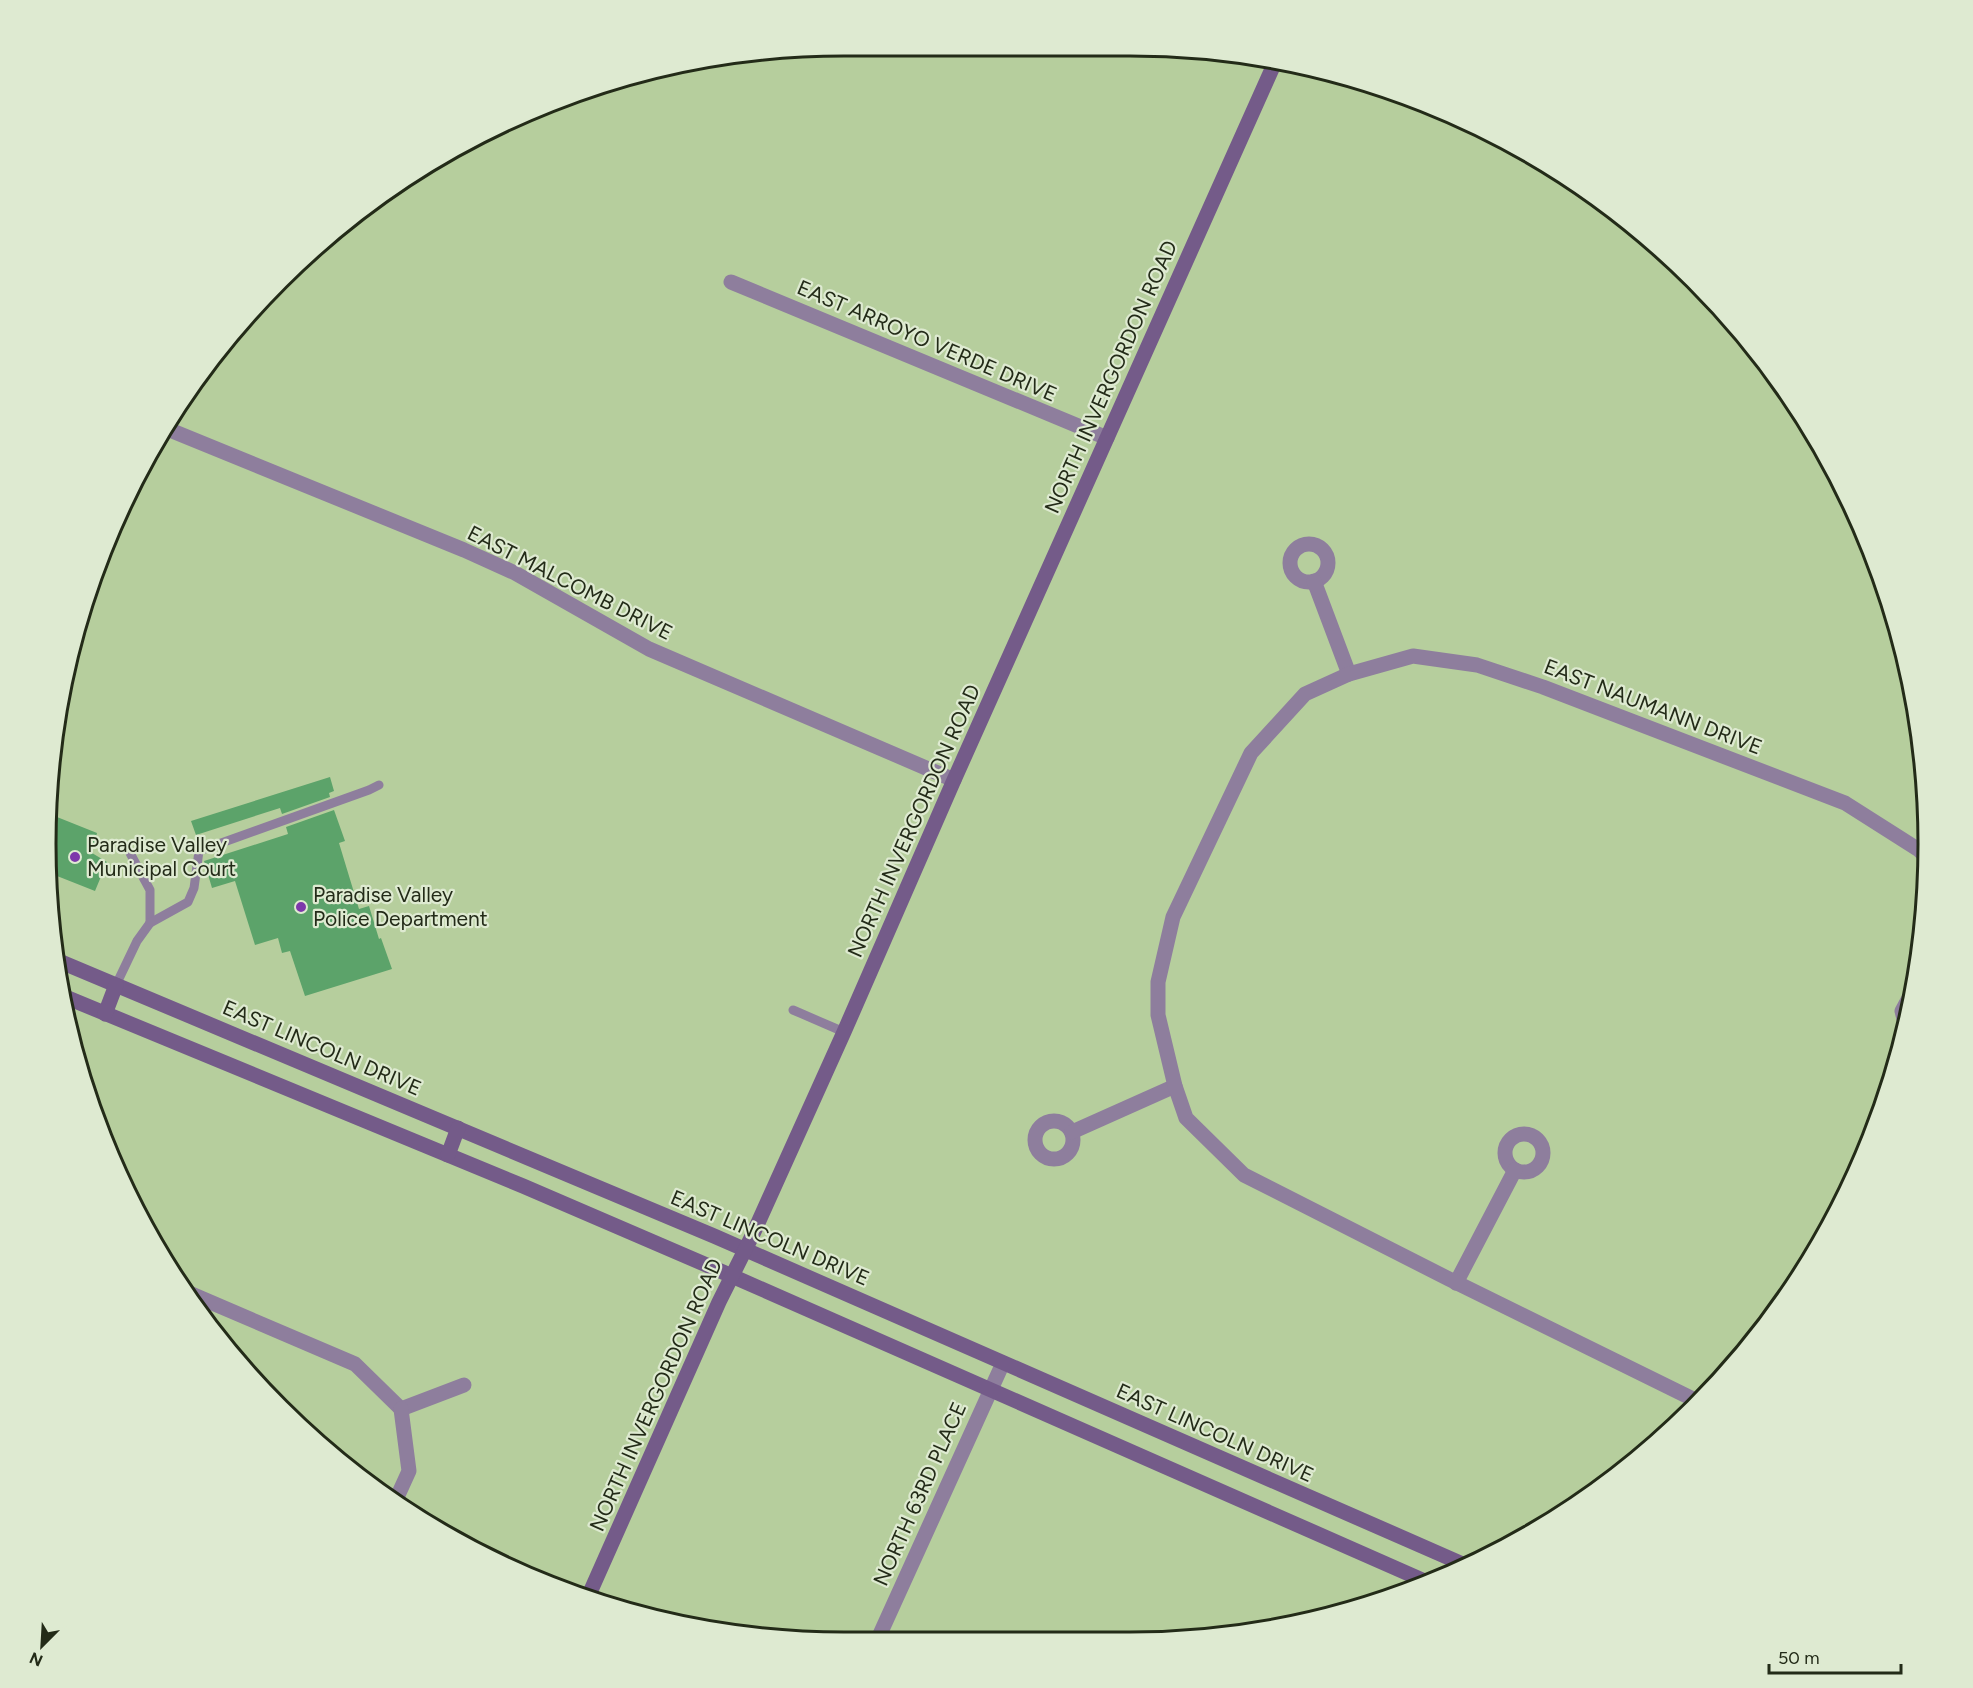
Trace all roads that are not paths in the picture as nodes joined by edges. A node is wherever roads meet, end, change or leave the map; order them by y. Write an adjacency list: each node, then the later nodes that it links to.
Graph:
1 (1272, 69): 4 (main road, NORTH INVERGORDON ROAD)
2 (731, 282): 4 (street, EAST ARROYO VERDE DRIVE)
3 (173, 431): 7 (street, EAST MALCOMB DRIVE)
4 (1107, 438): 7 (main road, NORTH INVERGORDON ROAD)
5 (1314, 581): 6 (street)
6 (1349, 674): 9 (street, EAST NAUMANN DRIVE); 18 (street, EAST NAUMANN DRIVE)
7 (954, 780): 17 (main road, NORTH INVERGORDON ROAD)
8 (379, 785): 11 (lane)
9 (1918, 849)
10 (130, 853): 11 (lane)
11 (150, 923): 13 (lane)
12 (65, 964): 13 (main road, EAST LINCOLN DRIVE)
13 (116, 985): 16 (main road); 19 (main road, EAST LINCOLN DRIVE)
14 (71, 1000): 16 (main road)
15 (793, 1010): 17 (lane)
16 (105, 1014): 21 (main road)
17 (844, 1032): 23 (main road, NORTH INVERGORDON ROAD)
18 (1175, 1086): 20 (street); 25 (street, EAST NAUMANN DRIVE)
19 (458, 1128): 21 (main road); 23 (main road, EAST LINCOLN DRIVE)
20 (1072, 1132)
21 (448, 1155): 24 (main road)
22 (1515, 1170): 25 (street)
23 (745, 1250): 24 (main road, NORTH INVERGORDON ROAD); 27 (main road, EAST LINCOLN DRIVE)
24 (732, 1276): 29 (main road); 35 (main road, NORTH INVERGORDON ROAD)
25 (1456, 1283): 30 (street, EAST NAUMANN DRIVE)
26 (199, 1297): 31 (street)
27 (1003, 1363): 29 (street, NORTH 63RD PLACE); 33 (main road, EAST LINCOLN DRIVE)
28 (464, 1385): 31 (street)
29 (990, 1390): 34 (main road); 36 (street, NORTH 63RD PLACE)
30 (1691, 1398)
31 (401, 1409): 32 (street)
32 (398, 1495)
33 (1455, 1561)
34 (1416, 1578)
35 (591, 1591)
36 (881, 1632)

